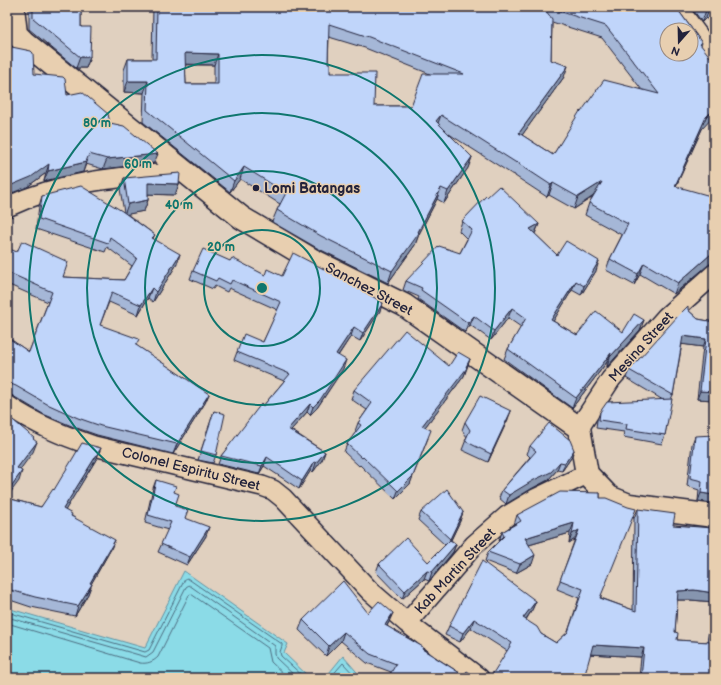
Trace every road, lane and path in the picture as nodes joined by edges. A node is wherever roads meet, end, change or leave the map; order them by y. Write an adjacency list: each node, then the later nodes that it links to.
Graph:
1 (13, 7): 4 (street, Sanchez Street)
2 (677, 7): 3 (street)
3 (714, 57)
4 (184, 172): 5 (street); 8 (street, Sanchez Street)
5 (7, 207)
6 (714, 274): 8 (street, Mesina Street)
7 (7, 405): 11 (street, Colonel Espiritu Street)
8 (579, 428): 9 (street)
9 (587, 474): 10 (street); 11 (street, Kab Martin Street)
10 (714, 516)
11 (407, 623): 12 (street, Colonel Espiritu Street)
12 (479, 678)

